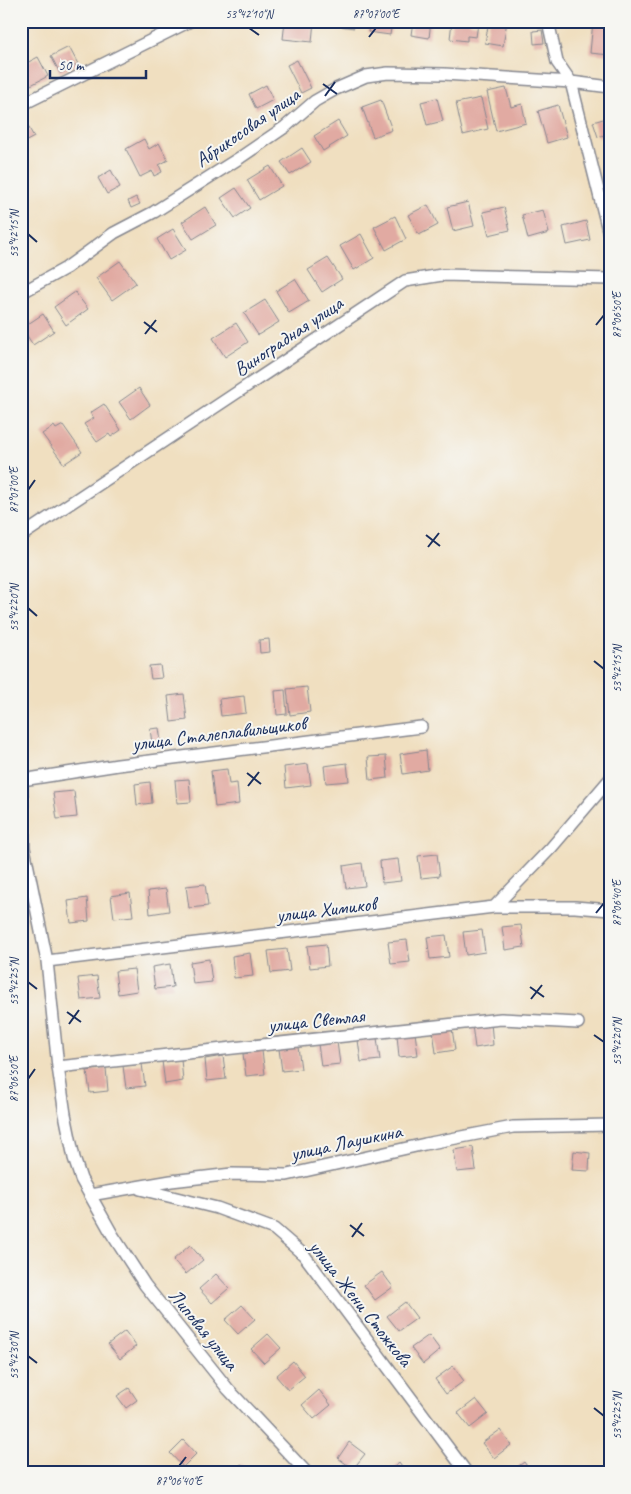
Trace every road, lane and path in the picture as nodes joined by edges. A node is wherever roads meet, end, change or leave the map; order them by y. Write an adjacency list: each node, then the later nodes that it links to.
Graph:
1 (190, 21): 5 (street)
2 (548, 21): 3 (street)
3 (571, 82): 4 (street, Абрикосовая улица); 6 (street); 8 (street, Абрикосовая улица)
4 (610, 86)
5 (21, 105)
6 (610, 238)
7 (610, 278): 9 (street, Виноградная улица)
8 (21, 293)
9 (21, 536)
10 (421, 726): 11 (street, улица Сталеплавильщиков)
11 (22, 776): 13 (street, Липовая улица)
12 (610, 779): 14 (street)
13 (23, 848): 16 (street, Липовая улица)
14 (494, 907): 15 (street, улица Химиков); 16 (street, улица Химиков)
15 (610, 910)
16 (47, 961): 18 (street, Липовая улица)
17 (578, 1023): 18 (street, улица Светлая)
18 (58, 1066): 21 (street, Липовая улица)
19 (610, 1125): 20 (street, улица Лаушкина)
20 (134, 1187): 21 (street, улица Лаушкина); 23 (street, улица Жени Стожкова)
21 (90, 1194): 22 (street, Липовая улица)
22 (307, 1473)
23 (467, 1473)

